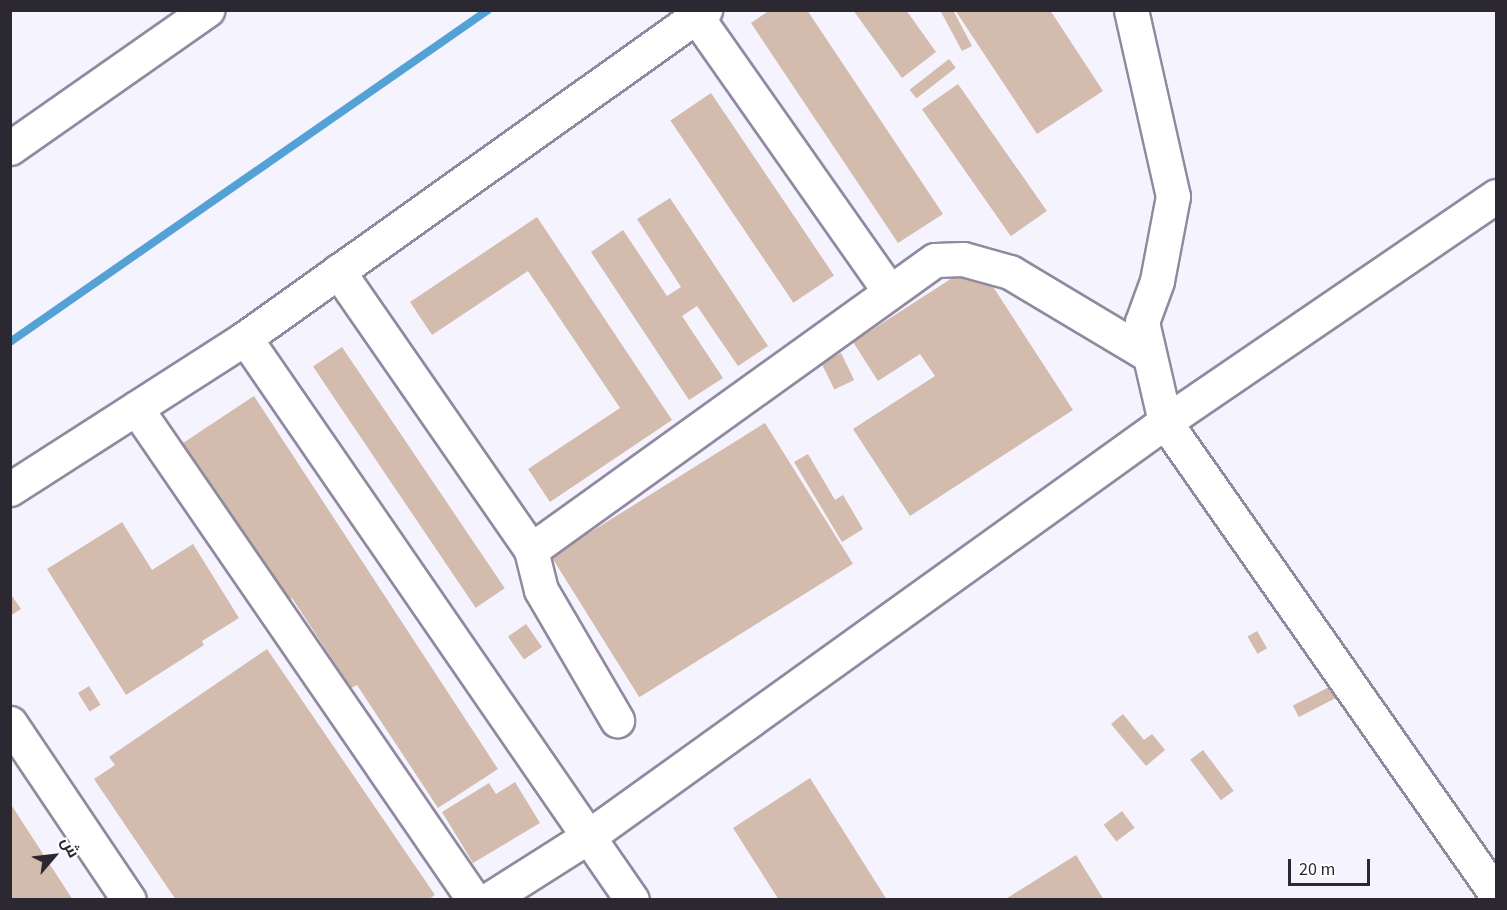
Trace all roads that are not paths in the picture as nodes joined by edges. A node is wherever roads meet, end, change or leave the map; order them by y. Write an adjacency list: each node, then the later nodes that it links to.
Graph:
1 (207, 10): 4 (street)
2 (1131, 10): 9 (street)
3 (701, 13): 6 (street); 7 (street)
4 (10, 148)
5 (1497, 196): 11 (street)
6 (338, 271): 8 (street); 13 (street)
7 (889, 291): 9 (street); 13 (street)
8 (245, 338): 10 (street); 16 (street)
9 (1147, 354): 11 (street)
10 (136, 408): 12 (street); 19 (street)
11 (1165, 422): 16 (street); 17 (street)
12 (10, 489)
13 (531, 550): 14 (street)
14 (617, 720)
15 (14, 736): 18 (street)
16 (589, 836): 20 (street); 21 (street)
17 (1497, 894)
18 (129, 900)
19 (474, 900)
20 (488, 900)
21 (632, 900)

